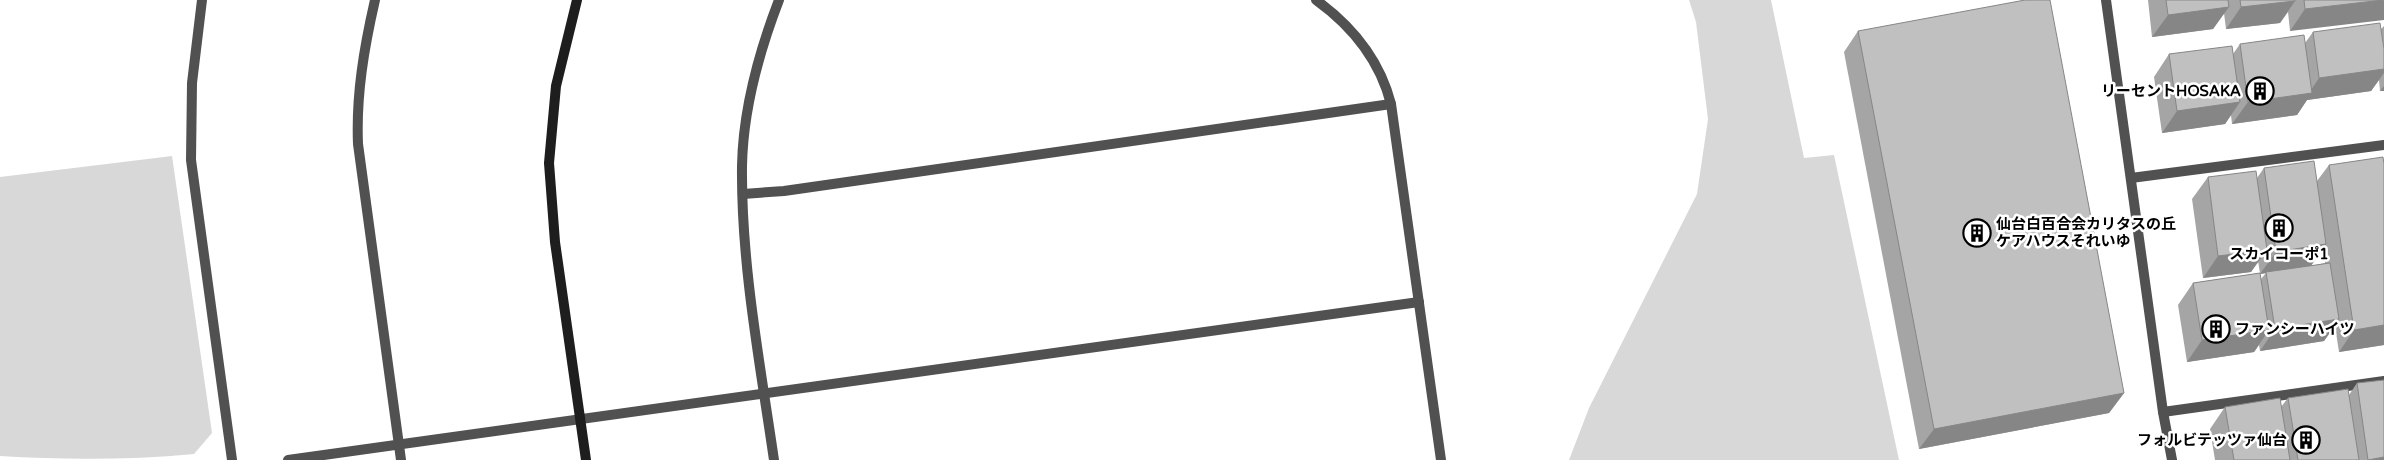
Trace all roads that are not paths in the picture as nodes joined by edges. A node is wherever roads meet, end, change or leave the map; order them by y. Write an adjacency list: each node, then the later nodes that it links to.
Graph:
1 (202, 0): 17 (street)
2 (375, 0): 16 (street)
3 (577, 0): 15 (street)
4 (779, 0): 10 (street)
5 (1316, 0): 7 (street)
6 (2106, 0): 9 (street)
7 (1391, 104): 10 (street); 11 (street)
8 (2384, 145): 9 (street)
9 (2131, 178): 14 (street)
10 (743, 194): 13 (street)
11 (1419, 302): 13 (street); 22 (street)
12 (2384, 381): 14 (street)
13 (764, 392): 15 (street); 21 (street)
14 (2163, 412): 23 (street)
15 (580, 418): 16 (street); 20 (street)
16 (399, 444): 18 (street); 19 (street)
17 (232, 460)
18 (288, 460)
19 (401, 460)
20 (586, 460)
21 (774, 460)
22 (1442, 460)
23 (2172, 460)

